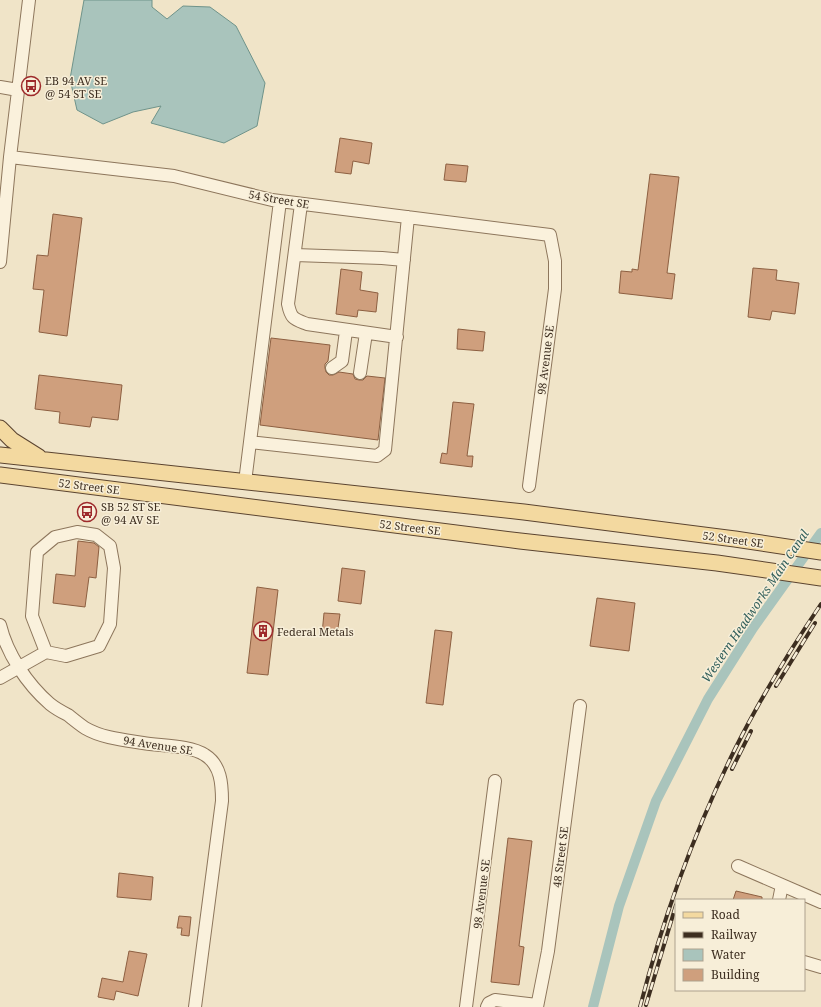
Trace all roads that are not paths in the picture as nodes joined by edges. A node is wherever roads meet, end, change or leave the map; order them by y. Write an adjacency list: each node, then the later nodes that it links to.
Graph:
1 (29, 0): 3 (street)
2 (0, 87): 3 (street)
3 (18, 90): 4 (street)
4 (10, 157): 5 (street, 54 Street SE); 8 (street)
5 (280, 201): 6 (street, 54 Street SE); 19 (street)
6 (300, 204): 7 (street, 54 Street SE); 10 (street)
7 (408, 217): 9 (street, 54 Street SE); 11 (street)
8 (2, 221): 12 (street)
9 (550, 235): 24 (street, 98 Avenue SE)
10 (295, 255): 11 (street); 13 (street)
11 (404, 260): 15 (street)
12 (0, 262)
13 (346, 331): 14 (street); 16 (street)
14 (366, 333): 15 (street); 17 (street)
15 (397, 337): 19 (street)
16 (332, 368)
17 (360, 373)
18 (0, 428): 21 (main road)
19 (250, 442): 23 (street)
20 (0, 455): 21 (main road, 52 Street SE)
21 (43, 460): 23 (main road, 52 Street SE)
22 (0, 475): 26 (main road, 52 Street SE)
23 (245, 482): 25 (main road, 52 Street SE)
24 (529, 486)
25 (821, 552)
26 (821, 578)
27 (0, 626): 29 (street, 94 Avenue SE)
28 (46, 652): 28 (street); 29 (street)
29 (19, 667): 30 (street); 41 (street, 94 Avenue SE)
30 (0, 678)
31 (580, 706): 40 (street, 48 Street SE)
32 (495, 781): 42 (street, 98 Avenue SE)
33 (738, 866): 34 (street)
34 (782, 885): 35 (street); 36 (street)
35 (779, 899)
36 (821, 902)
37 (805, 962): 38 (street)
38 (821, 967)
39 (510, 1004): 40 (street); 43 (street)
40 (537, 1006)
41 (195, 1007)
42 (466, 1007)
43 (487, 1007)

